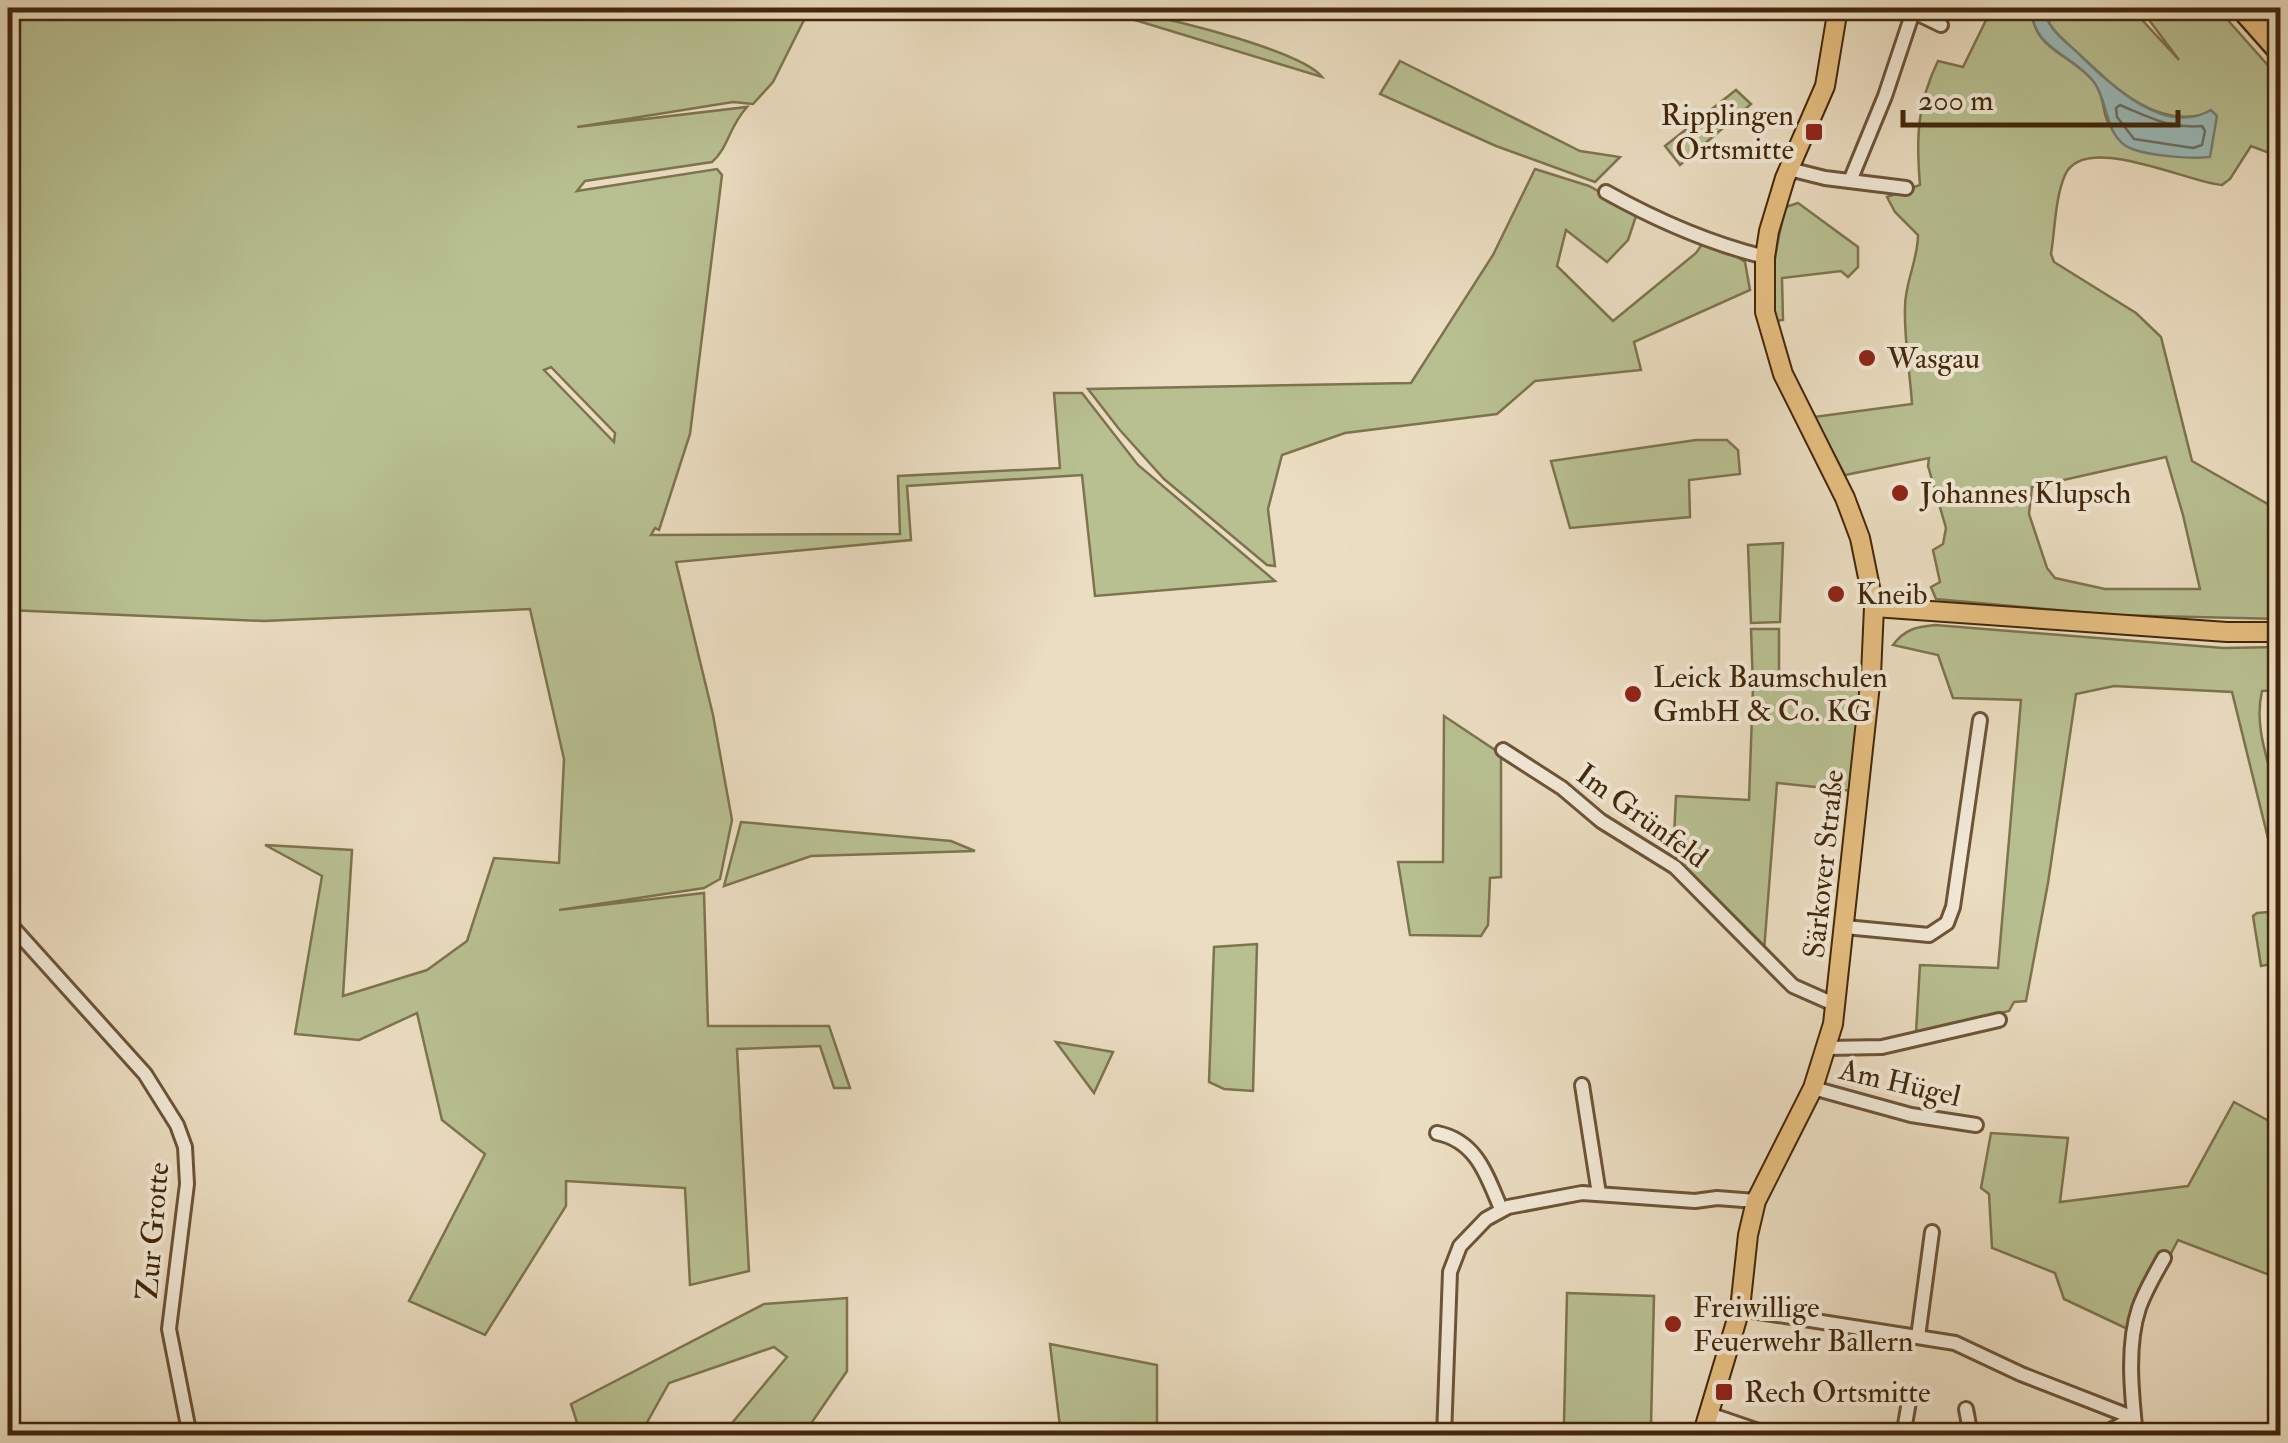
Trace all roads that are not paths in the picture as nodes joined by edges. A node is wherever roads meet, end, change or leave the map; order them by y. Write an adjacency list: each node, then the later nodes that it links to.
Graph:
1 (1838, 8): 8 (main road, Särkover Straße)
2 (2241, 8): 7 (highway)
3 (2261, 8): 6 (highway)
4 (1909, 10): 5 (street); 9 (street)
5 (1941, 26)
6 (2280, 30)
7 (2280, 52)
8 (1789, 169): 9 (street); 12 (main road, Särkover Straße)
9 (1850, 182): 10 (street)
10 (1906, 188)
11 (1606, 192): 12 (street)
12 (1765, 257): 13 (main road, Särkover Straße)
13 (1874, 607): 14 (main road); 18 (main road, Särkover Straße)
14 (2280, 632)
15 (1980, 720): 18 (street)
16 (1503, 750): 19 (street, Im Grünfeld)
17 (8, 922): 37 (street, Zur Grotte)
18 (1845, 928): 19 (main road, Särkover Straße)
19 (1836, 1004): 21 (main road, Särkover Straße)
20 (1999, 1020): 21 (street)
21 (1827, 1048): 23 (main road, Särkover Straße)
22 (1582, 1085): 26 (street)
23 (1813, 1088): 24 (street, Am Hügel); 27 (main road, Särkover Straße)
24 (1976, 1125)
25 (1437, 1133): 28 (street)
26 (1599, 1194): 27 (street); 28 (street)
27 (1756, 1201): 31 (main road, Särkover Straße)
28 (1502, 1210): 39 (street)
29 (1932, 1232): 32 (street)
30 (2164, 1258): 36 (street)
31 (1740, 1308): 32 (street); 35 (main road, Särkover Straße)
32 (1918, 1338): 36 (street)
33 (1910, 1396): 42 (street)
34 (1966, 1409): 43 (street)
35 (1709, 1414): 40 (main road, Särkover Straße); 41 (street)
36 (2134, 1418): 44 (street); 45 (street)
37 (190, 1435): 38 (street)
38 (156, 1436)
39 (1444, 1436)
40 (1702, 1436)
41 (1773, 1436)
42 (1903, 1436)
43 (1972, 1436)
44 (2099, 1436)
45 (2136, 1436)

